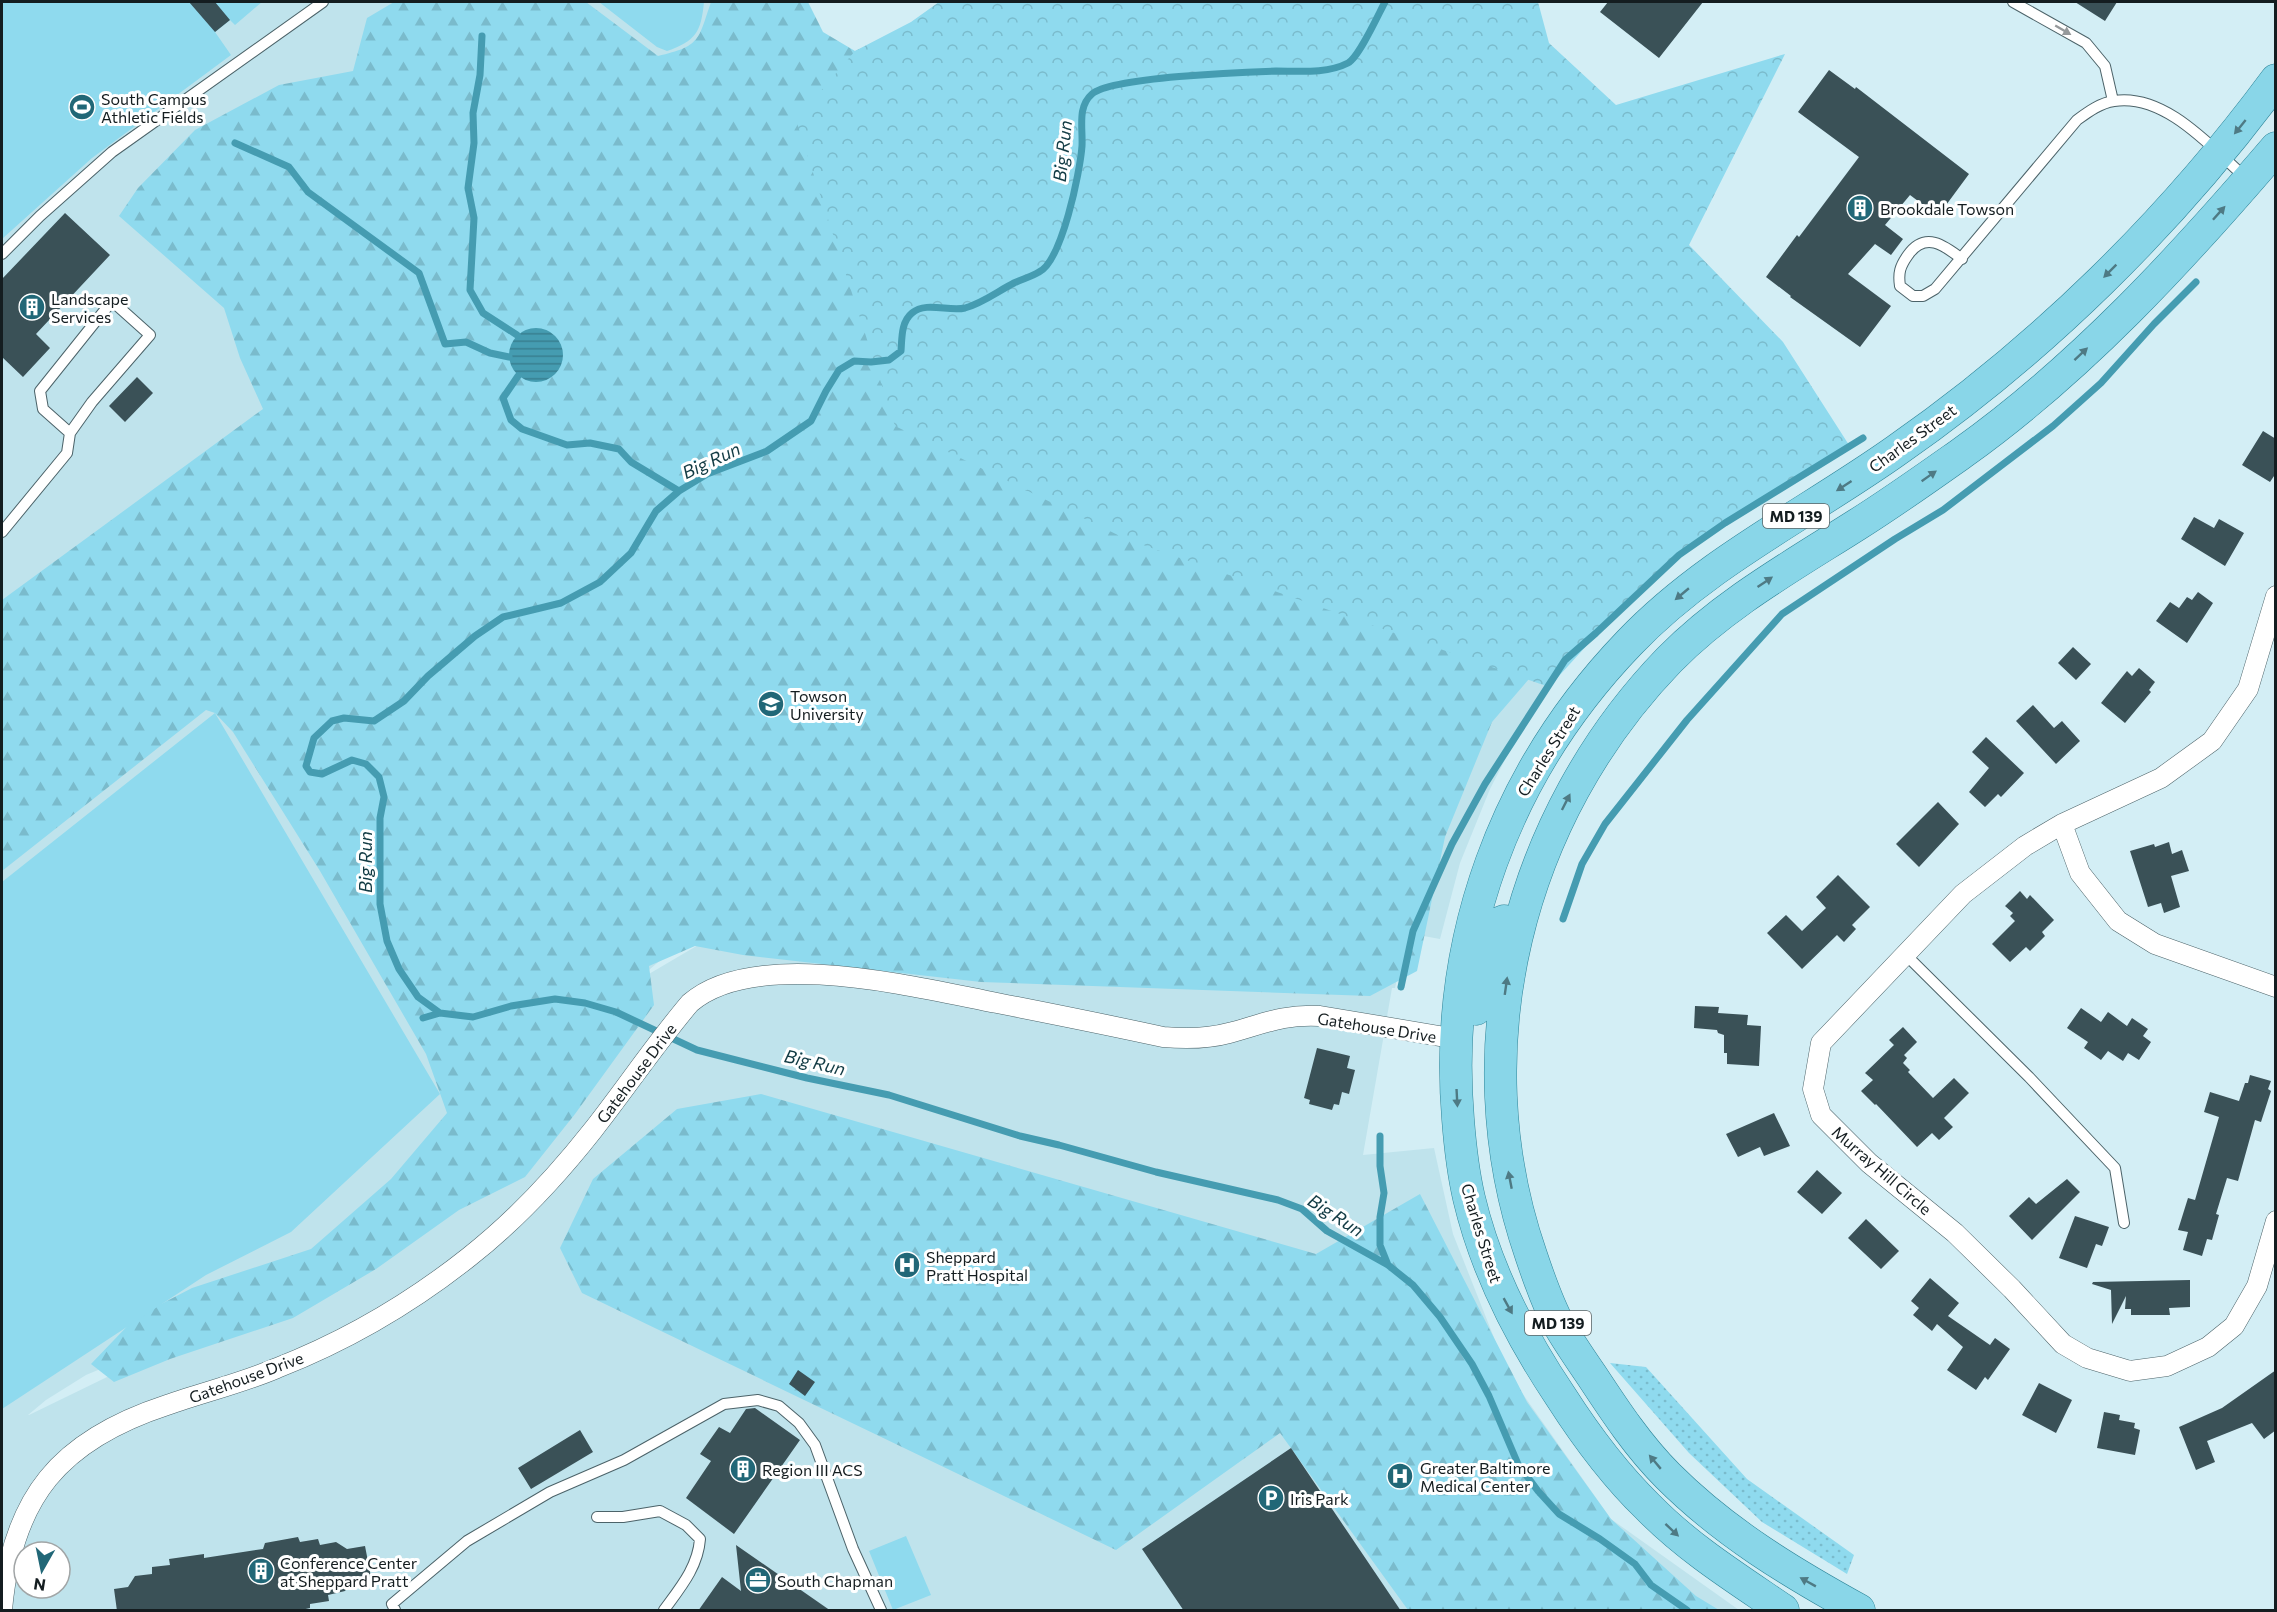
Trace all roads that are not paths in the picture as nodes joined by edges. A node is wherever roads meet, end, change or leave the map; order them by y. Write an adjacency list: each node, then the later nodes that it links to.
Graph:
1 (323, 2): 8 (lane)
2 (2013, 2): 4 (lane, one-way to 4)
3 (2276, 80): 6 (main road, Charles Street / MD 139, one-way to 6)
4 (2113, 101): 6 (lane); 9 (lane)
5 (2276, 148): 7 (main road, MD 139)
6 (2218, 153): 7 (lane); 17 (main road, Charles Street / MD 139, one-way to 17)
7 (2248, 180): 14 (main road, MD 139, one-way to 7)
8 (2, 254)
9 (1962, 259): 9 (lane)
10 (70, 433): 10 (lane); 11 (lane)
11 (2, 532)
12 (2276, 596): 13 (street, Murray Hill Circle)
13 (2062, 824): 15 (street, Murray Hill Circle); 16 (street)
14 (1522, 911): 17 (main road); 20 (main road, MD 139, one-way to 14)
15 (1905, 954): 18 (street, Murray Hill Circle); 19 (lane)
16 (2276, 987)
17 (1457, 1040): 20 (main road); 22 (street, Gatehouse Drive); 26 (main road, Charles Street / MD 139, one-way to 26)
18 (2276, 1221)
19 (2124, 1223)
20 (1536, 1271): 27 (main road, MD 139, one-way to 20)
21 (597, 1517): 24 (lane)
22 (3, 1611)
23 (395, 1611): 25 (lane)
24 (664, 1611)
25 (881, 1611)
26 (1783, 1611)
27 (1859, 1611)

